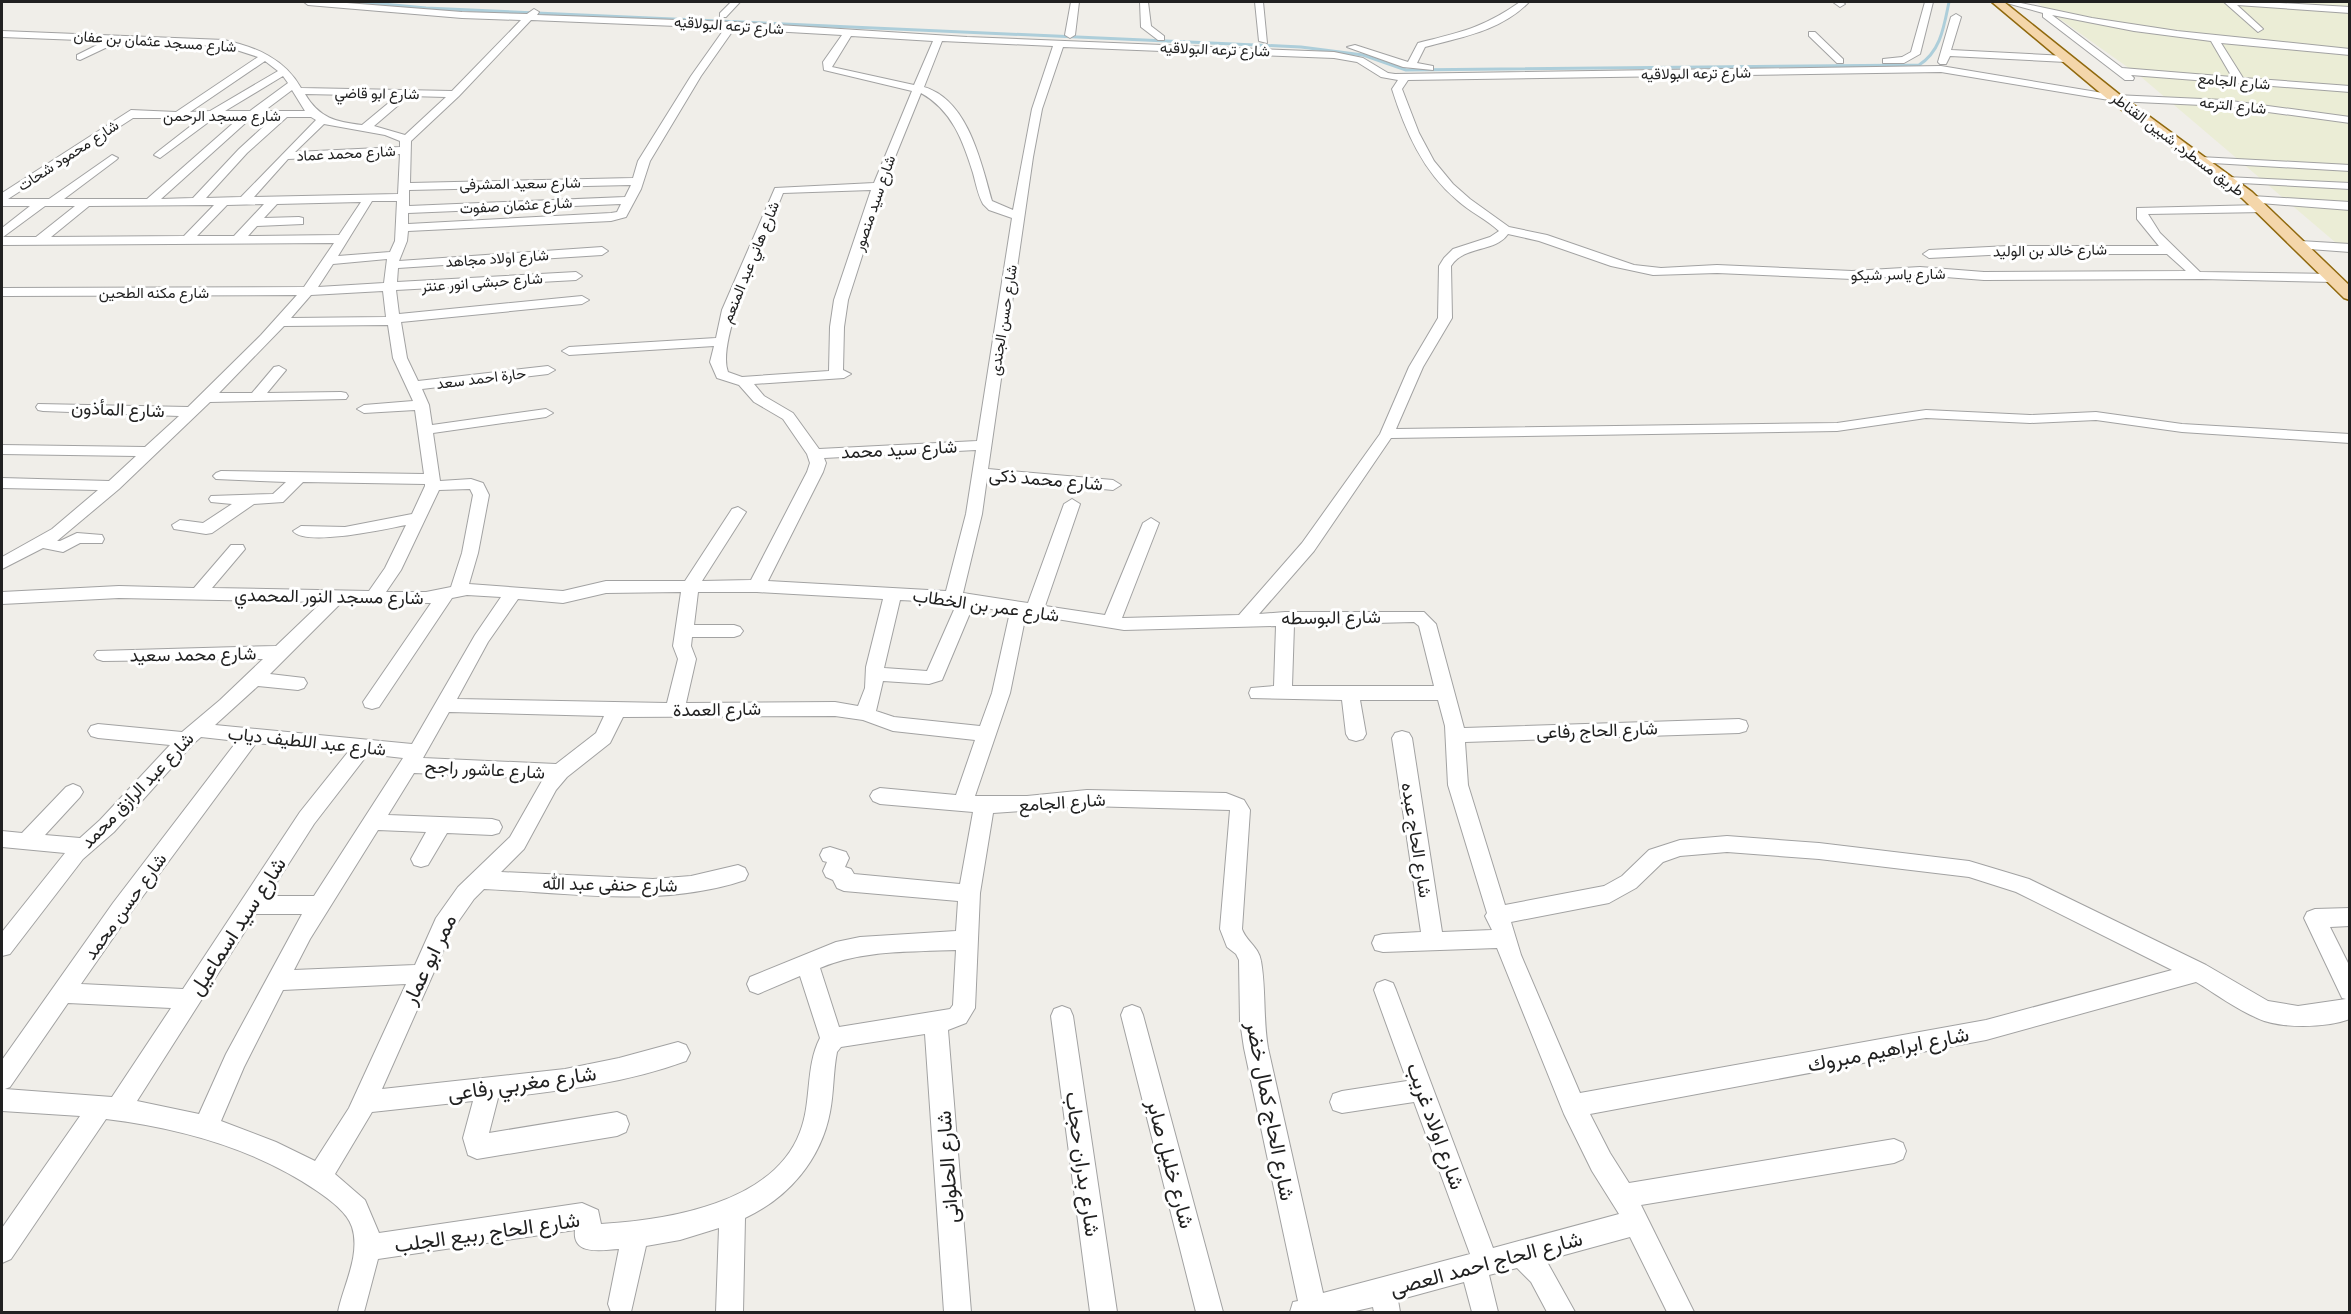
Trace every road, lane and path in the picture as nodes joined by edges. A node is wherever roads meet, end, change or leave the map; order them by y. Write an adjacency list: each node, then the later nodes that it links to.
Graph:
1 (308, 2): 16 (street, شارع ترعه البولاقيه)
2 (400, 2): 16 (street, شارع ترعه البولاقيه)
3 (736, 2): 17 (street)
4 (1076, 2): 27 (street)
5 (1144, 2): 29 (street)
6 (1258, 2): 32 (street)
7 (1525, 2): 43 (street)
8 (1929, 2): 41 (street)
9 (1998, 2): 40 (main road, طريق مسطرد, شبين القناطر)
10 (2007, 2): 14 (street)
11 (2029, 2): 14 (street)
12 (2228, 2): 13 (street); 23 (street)
13 (2330, 9): 15 (street); 19 (street)
14 (2040, 10): 30 (street); 46 (street)
15 (2349, 10)
16 (533, 13): 17 (street, شارع ترعه البولاقيه); 20 (street, شارع ترعه البولاقيه); 55 (street)
17 (723, 15): 21 (street, شارع ترعه البولاقيه)
18 (1956, 17): 37 (street)
19 (2343, 20)
20 (732, 25): 24 (street, شارع ترعه البولاقيه); 74 (street)
21 (927, 27)
22 (975, 29): 27 (street, شارع ترعه البولاقيه)
23 (2258, 29)
24 (848, 33): 28 (street, شارع ترعه البولاقيه); 52 (street)
25 (2, 34): 31 (street, شارع مسجد عثمان بن عفان)
26 (1812, 34): 42 (street)
27 (1070, 35): 29 (street, شارع ترعه البولاقيه)
28 (939, 38): 34 (street, شارع ترعه البولاقيه); 52 (street, شارع سيد منصور)
29 (1161, 38): 32 (street, شارع ترعه البولاقيه)
30 (2215, 39): 36 (street); 45 (street)
31 (114, 40): 38 (street); 39 (street, شارع مسجد عثمان بن عفان)
32 (1264, 41): 33 (street, شارع ترعه البولاقيه)
33 (1275, 42)
34 (1059, 44): 49 (street, شارع ترعه البولاقيه); 92 (street, شارع حسن الجندى)
35 (1329, 44): 43 (street, شارع ترعه البولاقيه)
36 (2349, 51)
37 (1947, 53): 40 (street); 44 (street)
38 (80, 57)
39 (265, 57): 48 (street, شارع مسجد عثمان بن عفان); 59 (street)
40 (2066, 58): 56 (main road, طريق مسطرد, شبين القناطر)
41 (1911, 60): 42 (street, شارع ترعه البولاقيه); 44 (street)
42 (1840, 61): 43 (street, شارع ترعه البولاقيه)
43 (1411, 66)
44 (1936, 69): 49 (street, شارع ترعه البولاقيه); 56 (street, شارع ترعه البولاقيه)
45 (2233, 69): 47 (street); 50 (street)
46 (2120, 71): 50 (street, شارع الجامع); 57 (street)
47 (2267, 71)
48 (283, 72): 51 (street, شارع مسجد عثمان بن عفان); 60 (street)
49 (1405, 77): 96 (street)
50 (2240, 81): 53 (street, شارع الجامع)
51 (296, 88): 54 (street, شارع ابو قاضي); 61 (street); 63 (street, شارع مسجد عثمان بن عفان)
52 (918, 88): 76 (street, شارع سيد منصور); 92 (street)
53 (2349, 89)
54 (407, 93): 55 (street, شارع ابو قاضي); 65 (street)
55 (455, 94): 66 (street)
56 (2121, 98): 57 (street, شارع الترعه); 70 (main road, طريق مسطرد, شبين القناطر)
57 (2152, 99): 64 (street, شارع الترعه)
58 (133, 114): 59 (street, شارع مسجد الرحمن); 78 (street, شارع محمود شحات)
59 (178, 115): 60 (street, شارع مسجد الرحمن)
60 (211, 115): 61 (street, شارع مسجد الرحمن); 67 (street)
61 (250, 115): 62 (street, شارع مسجد الرحمن); 89 (street)
62 (283, 115): 63 (street, شارع مسجد الرحمن); 84 (street)
63 (318, 117): 65 (street); 68 (street)
64 (2349, 120)
65 (364, 129): 66 (street)
66 (406, 145): 68 (street, شارع محمد عماد); 79 (street)
67 (160, 156)
68 (285, 156): 82 (street)
69 (112, 158): 87 (street)
70 (2200, 160): 71 (street); 73 (main road, طريق مسطرد, شبين القناطر)
71 (2349, 168)
72 (439, 173): 75 (street)
73 (2227, 180): 77 (street); 90 (main road, طريق مسطرد, شبين القناطر)
74 (638, 181): 75 (street, شارع سعيد المشرفى); 81 (street)
75 (430, 185): 79 (street, شارع سعيد المشرفى)
76 (878, 186): 120 (street, شارع هاني عبد المنعم); 124 (street, شارع سيد منصور)
77 (2349, 186)
78 (2, 198)
79 (402, 198): 80 (street); 81 (street, شارع عثمان صفوت); 95 (street)
80 (368, 199): 83 (street); 98 (street)
81 (630, 200): 95 (street)
82 (244, 201): 83 (street); 85 (street)
83 (273, 201): 94 (street)
84 (196, 202): 85 (street); 89 (street)
85 (223, 202): 101 (street)
86 (2, 203): 87 (street)
87 (46, 203): 88 (street); 99 (street)
88 (86, 203): 89 (street); 100 (street)
89 (149, 203)
90 (2257, 204): 91 (street); 102 (main road, طريق مسطرد, شبين القناطر); 104 (street)
91 (2349, 206)
92 (1019, 216): 137 (street, شارع حسن الجندى)
93 (299, 221): 94 (street)
94 (253, 222): 97 (street)
95 (402, 228): 108 (street)
96 (1505, 230): 109 (street, شارع ياسر شيكو); 135 (street)
97 (238, 239): 98 (street); 101 (street)
98 (343, 239): 107 (street)
99 (2, 240): 100 (street)
100 (40, 240): 101 (street)
101 (187, 240)
102 (2300, 245): 103 (street); 111 (main road, طريق مسطرد, شبين القناطر)
103 (2349, 248)
104 (2172, 250): 106 (street, شارع خالد بن الوليد); 109 (street)
105 (602, 251): 108 (street, شارع اولاد مجاهد)
106 (1929, 254)
107 (330, 260): 108 (street, شارع اولاد مجاهد); 112 (street)
108 (394, 260): 114 (street)
109 (2196, 275): 111 (street, شارع ياسر شيكو)
110 (576, 276): 114 (street, شارع حبشى انور عنتر)
111 (2333, 278): 116 (main road, طريق مسطرد, شبين القناطر)
112 (307, 291): 113 (street, شارع مكنه الطحين); 114 (street, شارع مكنه الطحين); 119 (street)
113 (2, 292)
114 (389, 294): 115 (street); 118 (street)
115 (452, 295)
116 (2349, 295)
117 (582, 300): 118 (street)
118 (394, 320): 119 (street); 125 (street)
119 (280, 322): 127 (street)
120 (720, 342): 121 (street); 124 (street, شارع هاني عبد المنعم)
121 (569, 351)
122 (279, 370): 126 (street)
123 (548, 370): 125 (street, حارة احمد سعد)
124 (740, 381): 140 (street, شارع هاني عبد المنعم)
125 (415, 386): 128 (street)
126 (256, 397): 127 (street); 131 (street)
127 (206, 398): 132 (street)
128 (422, 405): 130 (street); 134 (street)
129 (43, 407): 132 (street, شارع المأذون)
130 (364, 409)
131 (321, 410)
132 (192, 412): 139 (street)
133 (546, 413): 134 (street)
134 (426, 430): 145 (street)
135 (1387, 434): 136 (street); 172 (street)
136 (2349, 439)
137 (984, 445): 140 (street, شارع سيد محمد); 141 (street, شارع حسن الجندى)
138 (2, 449): 139 (street)
139 (150, 452): 147 (street)
140 (815, 454): 161 (street)
141 (979, 473): 146 (street, شارع محمد ذكى); 169 (street, شارع حسن الجندى)
142 (221, 476): 143 (street)
143 (298, 478): 145 (street); 149 (street)
144 (2, 483): 147 (street)
145 (432, 483): 152 (street); 162 (street)
146 (1113, 485)
147 (114, 486): 157 (street)
148 (217, 499): 149 (street)
149 (250, 499): 154 (street)
150 (1072, 504): 170 (street)
151 (738, 512): 160 (street)
152 (418, 518): 155 (street); 167 (street)
153 (1151, 523): 173 (street)
154 (180, 525)
155 (301, 531)
156 (96, 539): 157 (street)
157 (43, 543): 159 (street)
158 (237, 549): 164 (street)
159 (2, 564)
160 (690, 586): 161 (street, شارع عمر بن الخطاب); 163 (street, شارع مسجد النور المحمدي); 174 (street)
161 (757, 586): 165 (street, شارع عمر بن الخطاب)
162 (451, 593): 163 (street, شارع مسجد النور المحمدي); 167 (street, شارع مسجد النور المحمدي); 185 (street)
163 (513, 593): 186 (street)
164 (198, 594): 166 (street, شارع مسجد النور المحمدي); 168 (street, شارع مسجد النور المحمدي)
165 (893, 594): 169 (street, شارع عمر بن الخطاب); 178 (street)
166 (338, 596): 167 (street, شارع مسجد النور المحمدي); 176 (street, شارع عبد الرازق محمد)
167 (374, 596)
168 (2, 597)
169 (960, 598): 170 (street, شارع عمر بن الخطاب); 178 (street, شارع حسن الجندى)
170 (1027, 610): 173 (street, شارع عمر بن الخطاب); 193 (street)
171 (1285, 618): 172 (street, شارع البوسطه); 182 (street); 184 (street, شارع البوسطه)
172 (1244, 620): 173 (street, شارع عمر بن الخطاب)
173 (1111, 623)
174 (683, 631): 175 (street); 188 (street)
175 (734, 631)
176 (282, 652): 177 (street, شارع محمد سعيد); 179 (street, شارع عبد الرازق محمد)
177 (103, 655)
178 (874, 674): 189 (street)
179 (254, 680): 180 (street); 192 (street, شارع عبد الرازق محمد)
180 (298, 683)
181 (1258, 693): 182 (street)
182 (1283, 693): 183 (street)
183 (1350, 693): 184 (street); 195 (street)
184 (1445, 693): 196 (street)
185 (372, 702)
186 (443, 705): 187 (street, شارع العمدة); 199 (street)
187 (617, 710): 188 (street, شارع العمدة); 200 (street, ممر ابو عمار)
188 (675, 710): 189 (street, شارع العمدة)
189 (865, 714): 193 (street, شارع العمدة)
190 (1739, 726): 196 (street, شارع الحاج رفاعى)
191 (98, 731): 192 (street, شارع عبد اللطيف دياب)
192 (191, 734): 194 (street, شارع عبد اللطيف دياب); 210 (street, شارع عبد الرازق محمد)
193 (988, 734): 203 (street)
194 (251, 735): 198 (street, شارع عبد اللطيف دياب); 232 (street, شارع حسن محمد)
195 (1356, 735)
196 (1455, 735): 218 (street)
197 (1402, 738): 222 (street, شارع الحاج عبده)
198 (363, 747): 199 (street, شارع عبد اللطيف دياب); 216 (street, شارع سيد اسماعيل)
199 (413, 759): 200 (street, شارع عاشور راجح); 205 (street)
200 (560, 772): 214 (street, ممر ابو عمار)
201 (73, 792): 209 (street)
202 (880, 796): 203 (street, شارع الجامع)
203 (974, 804): 204 (street, شارع الجامع); 215 (street)
204 (1240, 810): 262 (street, شارع الحاج كمال خضر)
205 (374, 822): 206 (street); 217 (street)
206 (441, 825): 207 (street); 212 (street)
207 (492, 827)
208 (2, 839): 209 (street)
209 (26, 842): 210 (street)
210 (83, 846): 224 (street, شارع عبد الرازق محمد)
211 (830, 855): 215 (street)
212 (421, 859)
213 (738, 874): 214 (street, شارع حنفى عبد الله)
214 (480, 879): 227 (street, ممر ابو عمار)
215 (969, 893): 221 (street)
216 (250, 904): 217 (street); 233 (street, شارع سيد اسماعيل)
217 (320, 905): 228 (street)
218 (1496, 916): 220 (street); 226 (street)
219 (2349, 917): 231 (street)
220 (1504, 939): 222 (street); 246 (street)
221 (966, 940): 225 (street); 237 (street)
222 (1433, 942): 223 (street)
223 (1383, 943)
224 (2, 947)
225 (807, 962): 229 (street); 238 (street)
226 (2198, 972): 234 (street); 246 (street, شارع ابراهيم مبروك)
227 (421, 974): 228 (street); 244 (street, ممر ابو عمار)
228 (276, 981): 249 (street)
229 (758, 984)
230 (1385, 990): 242 (street, شارع اولاد غريب)
231 (2349, 992)
232 (62, 993): 233 (street); 240 (street, شارع حسن محمد)
233 (189, 999): 247 (street, شارع سيد اسماعيل)
234 (2349, 1008)
235 (1132, 1015): 267 (street, شارع خليل صابر)
236 (1062, 1016): 266 (street, شارع بدران حجاب)
237 (936, 1022): 238 (street); 265 (street, شارع الحلوانى)
238 (832, 1041): 253 (street, شارع الحاج ربيع الجلب)
239 (678, 1053): 241 (street, شارع مغربي رفاعى)
240 (2, 1079)
241 (488, 1089): 244 (street, شارع مغربي رفاعى); 248 (street)
242 (1422, 1090): 245 (street); 259 (street, شارع اولاد غريب)
243 (2, 1100): 247 (street)
244 (364, 1102): 251 (street, ممر ابو عمار)
245 (1342, 1102)
246 (1573, 1106): 252 (street)
247 (109, 1108): 249 (street); 257 (street, شارع سيد اسماعيل)
248 (617, 1124)
249 (206, 1127): 251 (street)
250 (1894, 1151): 252 (street)
251 (319, 1177): 256 (street)
252 (1623, 1196): 254 (street)
253 (732, 1211): 255 (street, شارع الحاج ربيع الجلب); 264 (street)
254 (1635, 1222): 258 (street, شارع الحاج احمد العصى); 270 (street)
255 (635, 1234): 256 (street, شارع الحاج ربيع الجلب); 261 (street)
256 (367, 1248): 263 (street)
257 (2, 1250)
258 (1522, 1253): 259 (street, شارع الحاج احمد العصى); 269 (street)
259 (1480, 1265): 260 (street, شارع الحاج احمد العصى); 268 (street, شارع اولاد غريب)
260 (1385, 1302): 262 (street, شارع الحاج احمد العصى)
261 (621, 1304)
262 (1308, 1311)
263 (351, 1312)
264 (729, 1312)
265 (958, 1312)
266 (1104, 1312)
267 (1210, 1312)
268 (1485, 1312)
269 (1562, 1312)
270 (1681, 1312)

